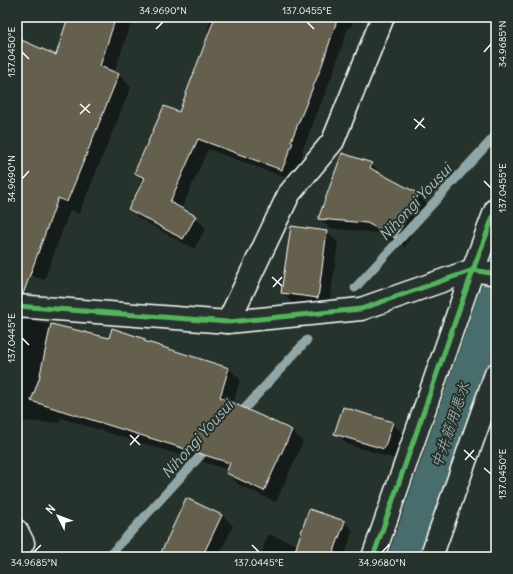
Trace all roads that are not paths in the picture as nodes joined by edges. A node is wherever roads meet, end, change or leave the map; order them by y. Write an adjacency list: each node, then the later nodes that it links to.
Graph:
1 (383, 17): 6 (street)
2 (496, 209): 3 (street)
3 (473, 270): 4 (street); 6 (street); 10 (street)
4 (496, 274)
5 (17, 306): 6 (street)
6 (228, 322)
7 (496, 374): 11 (street)
8 (17, 531): 9 (street)
9 (17, 552)
10 (373, 557)
11 (431, 557)

